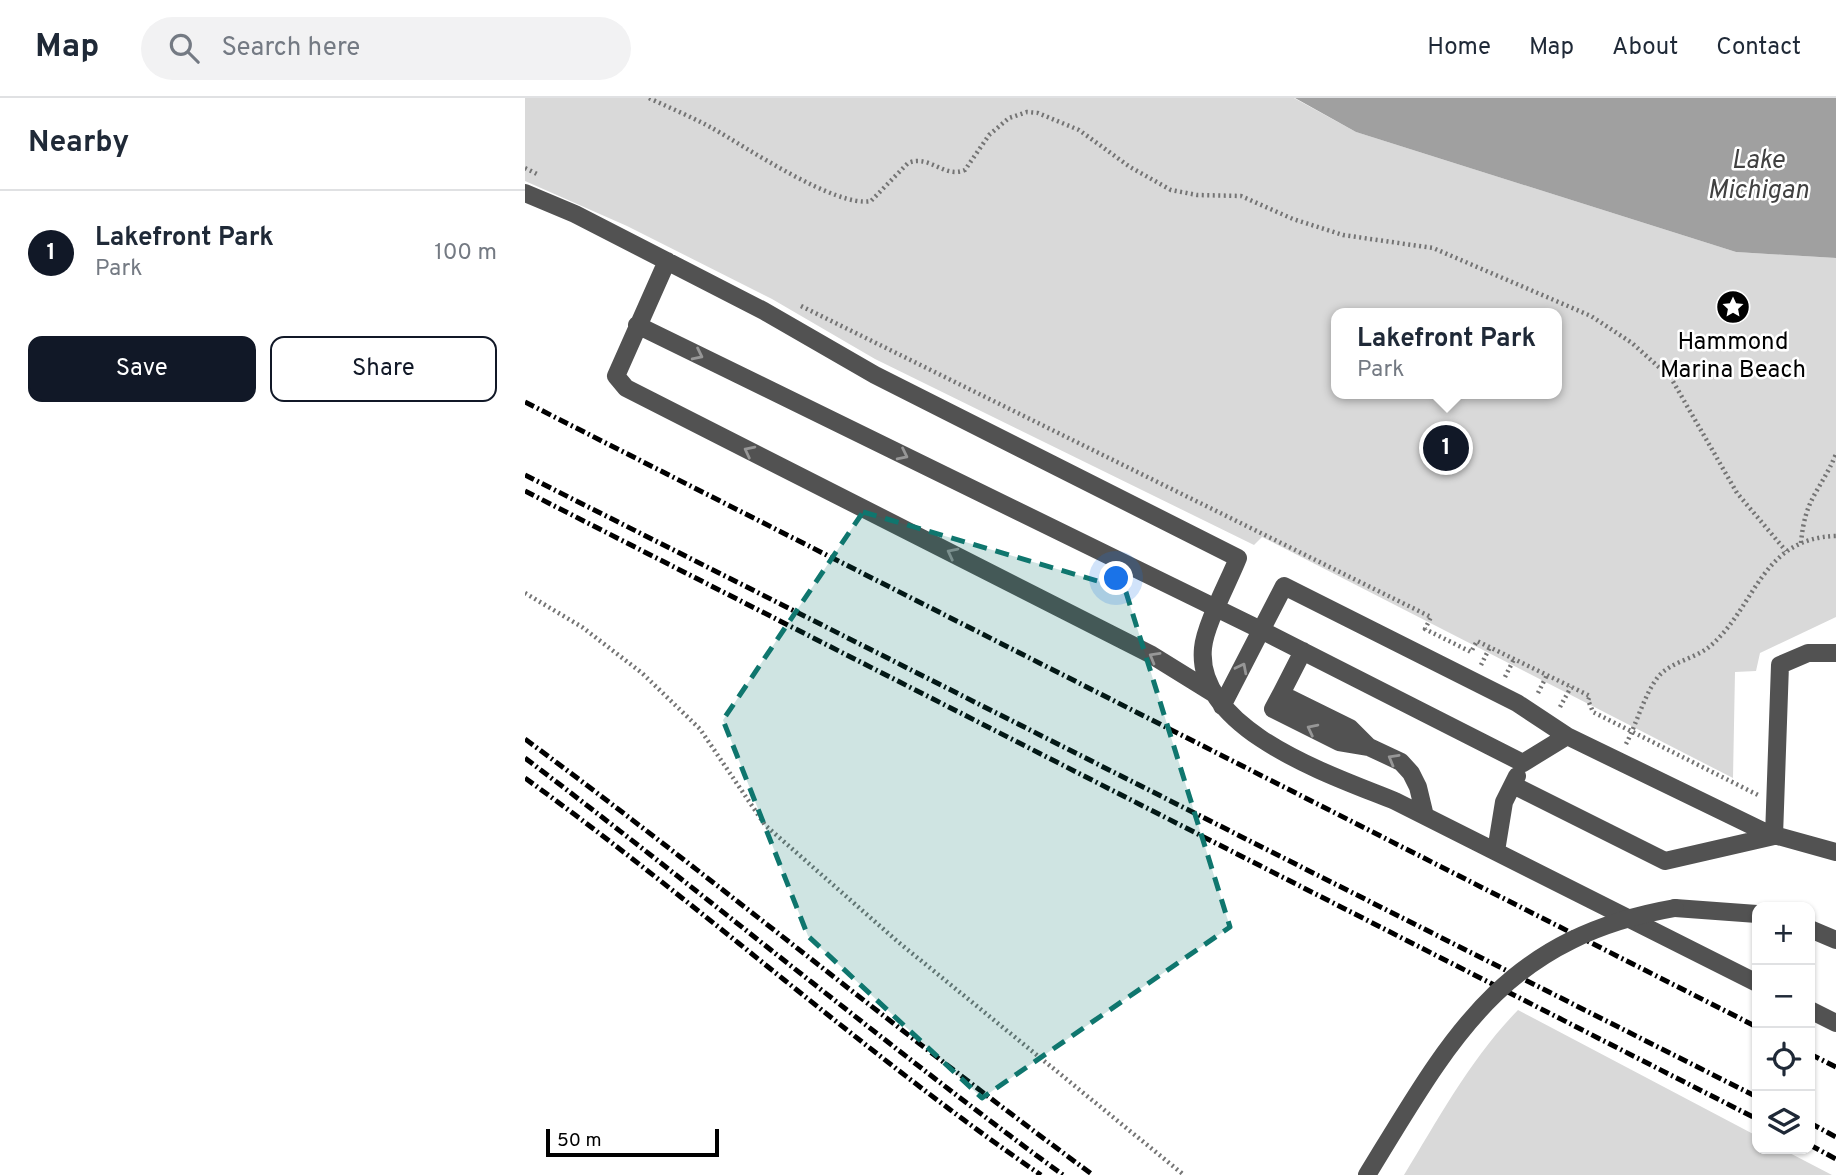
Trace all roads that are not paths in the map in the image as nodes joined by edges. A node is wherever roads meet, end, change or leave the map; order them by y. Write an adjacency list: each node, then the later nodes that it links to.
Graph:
1 (525, 193): 2 (street)
2 (667, 261): 3 (street); 4 (street)
3 (637, 325): 4 (street, one-way to 4); 8 (street, one-way to 3)
4 (1217, 609): 5 (street); 8 (street)
5 (1261, 630): 6 (street); 8 (street, one-way to 5); 9 (street)
6 (1303, 651): 10 (street); 12 (street, one-way to 6)
7 (1836, 653): 13 (street)
8 (1217, 699): 12 (street)
9 (1567, 736): 10 (street); 13 (street)
10 (1523, 763): 11 (street)
11 (1513, 785): 13 (street); 14 (street)
12 (1425, 816): 14 (street)
13 (1774, 836): 15 (street)
14 (1496, 851): 19 (street)
15 (1836, 852)
16 (1752, 914): 22 (street, bridge)
17 (1815, 931): 18 (street)
18 (1836, 940)
19 (1752, 980)
20 (1815, 1012): 21 (street)
21 (1836, 1023)
22 (1367, 1175)

